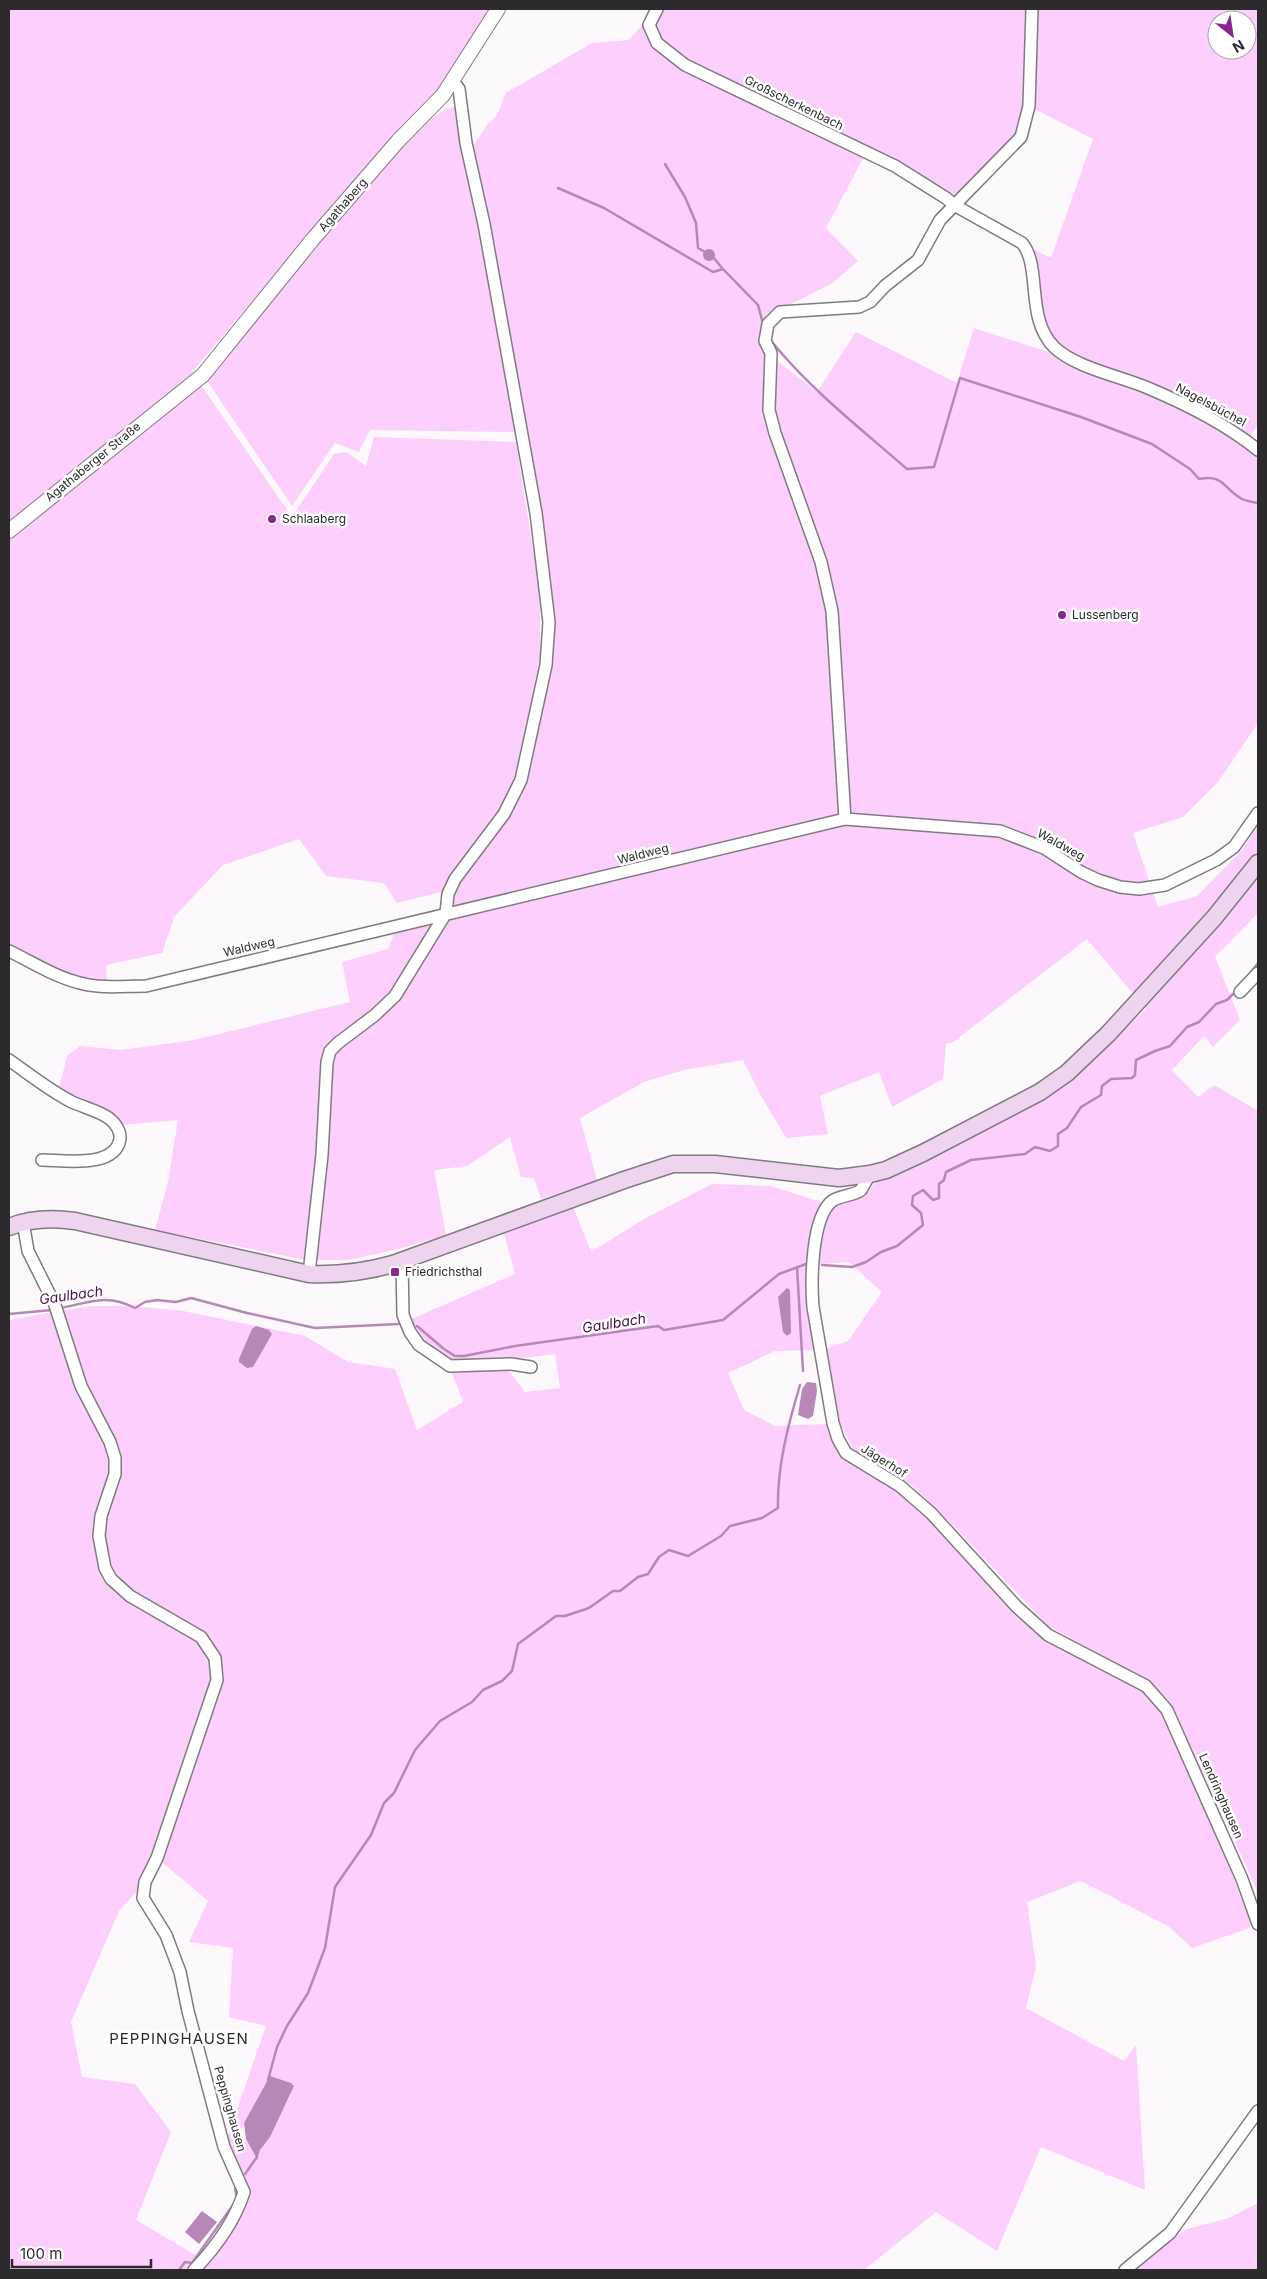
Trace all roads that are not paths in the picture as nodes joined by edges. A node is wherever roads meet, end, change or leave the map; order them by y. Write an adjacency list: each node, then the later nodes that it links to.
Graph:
1 (498, 9): 4 (street, Agathaberg)
2 (657, 9): 5 (street, Großscherkenbach)
3 (1032, 9): 5 (street)
4 (453, 81): 7 (street, Agathaberg); 13 (street)
5 (954, 205): 6 (street, Großscherkenbach); 11 (street)
6 (1148, 388): 8 (street, Nagelsbüchel)
7 (178, 394): 9 (street, Agathaberger Straße)
8 (1258, 450)
9 (9, 531)
10 (1258, 813): 11 (street, Waldweg)
11 (845, 819): 13 (street, Waldweg)
12 (1258, 864): 19 (main road)
13 (446, 913): 14 (street, Waldweg); 22 (street)
14 (9, 951)
15 (1258, 973): 16 (street)
16 (1240, 992)
17 (9, 1060): 18 (street)
18 (42, 1160)
19 (870, 1174): 21 (main road); 24 (street, Jägerhof)
20 (16, 1224): 22 (main road); 27 (street, Peppinghausen)
21 (402, 1260): 22 (main road); 23 (street)
22 (309, 1274)
23 (531, 1367)
24 (1146, 1686): 25 (street, Lendringhausen)
25 (1258, 1924)
26 (1258, 2112): 28 (street)
27 (194, 2270)
28 (1125, 2270)

